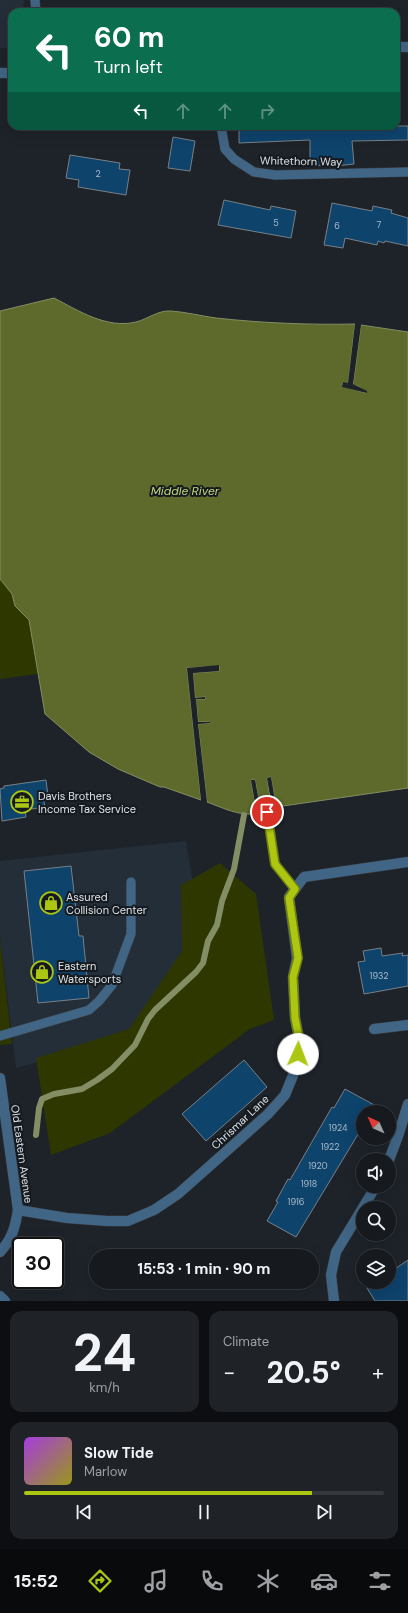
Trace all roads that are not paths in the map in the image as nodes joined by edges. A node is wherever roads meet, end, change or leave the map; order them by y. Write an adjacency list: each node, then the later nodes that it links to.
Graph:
1 (222, 130): 2 (lane, Whitethorn Way)
2 (408, 172)
3 (267, 812): 6 (lane)
4 (408, 862): 6 (street)
5 (131, 882): 9 (lane)
6 (295, 889): 15 (street, Chrismar Lane)
7 (408, 1025): 8 (street)
8 (374, 1029)
9 (0, 1036)
10 (0, 1078): 11 (street, Old Eastern Avenue)
11 (1, 1092): 15 (street, Old Eastern Avenue)
12 (408, 1104): 13 (street)
13 (392, 1153)
14 (372, 1193): 19 (street)
15 (18, 1210): 16 (street, Old Eastern Avenue)
16 (0, 1252)
17 (0, 1296): 18 (street)
18 (5, 1301)
19 (334, 1301)

